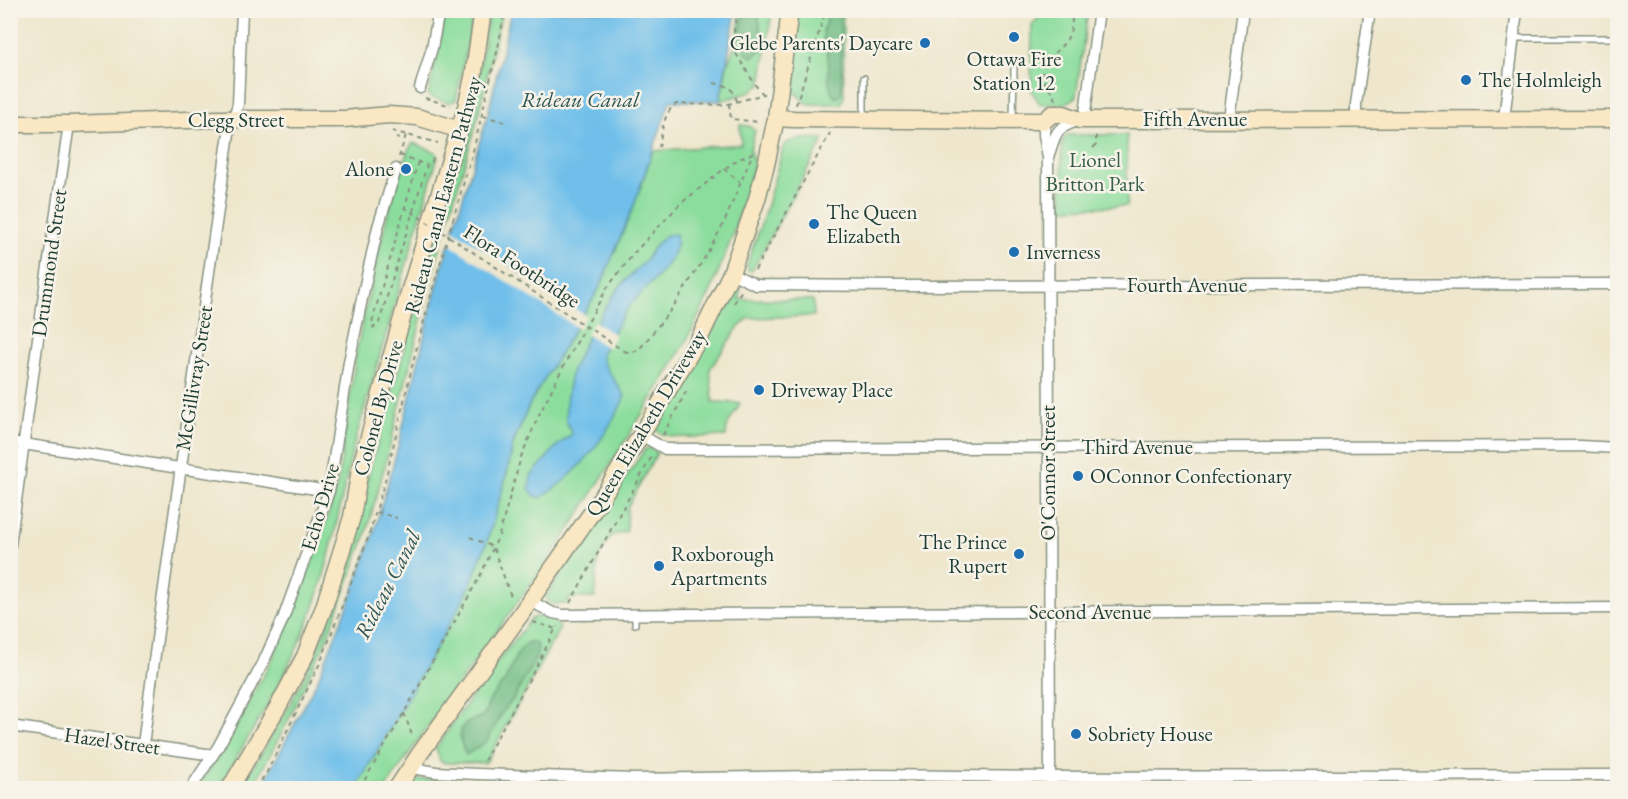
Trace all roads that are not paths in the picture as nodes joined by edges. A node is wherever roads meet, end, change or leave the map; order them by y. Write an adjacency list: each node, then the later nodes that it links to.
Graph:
1 (242, 10): 20 (street, McGillivray Street)
2 (439, 10): 13 (street)
3 (483, 10): 26 (main road, Colonel By Drive)
4 (790, 10): 21 (main road, Queen Elizabeth Driveway)
5 (1099, 10): 22 (street)
6 (1244, 10): 16 (street)
7 (1370, 10): 17 (street)
8 (1517, 10): 9 (street)
9 (1513, 38): 10 (lane); 18 (street)
10 (1617, 38)
11 (1014, 68): 23 (lane)
12 (864, 78): 15 (lane)
13 (419, 92)
14 (1050, 117): 22 (main road, Fifth Avenue); 23 (main road, Fifth Avenue); 27 (street, O'Connor Street)
15 (864, 119): 21 (main road, Fifth Avenue); 23 (main road, Fifth Avenue)
16 (1229, 119): 17 (main road, Fifth Avenue); 22 (main road, Fifth Avenue)
17 (1356, 119): 18 (main road, Fifth Avenue)
18 (1504, 119): 19 (main road, Fifth Avenue)
19 (1617, 119)
20 (233, 120): 25 (main road, Clegg Street); 26 (main road, Clegg Street); 37 (street, McGillivray Street)
21 (768, 120): 29 (main road, Queen Elizabeth Driveway)
22 (1082, 120): 27 (street, O'Connor Street)
23 (1013, 121)
24 (10, 124): 25 (main road, Clegg Street)
25 (69, 124): 34 (street, Drummond Street)
26 (460, 130): 50 (main road, Colonel By Drive)
27 (1048, 157): 31 (street, O'Connor Street)
28 (396, 168): 38 (street, Echo Drive)
29 (731, 273): 31 (street, Fourth Avenue); 32 (main road, Queen Elizabeth Driveway)
30 (1617, 284): 31 (street, Fourth Avenue)
31 (1047, 285): 35 (street, O'Connor Street)
32 (641, 435): 35 (street, Third Avenue); 41 (main road, Queen Elizabeth Driveway)
33 (10, 442): 34 (street)
34 (23, 444): 37 (street); 39 (street, Drummond Street)
35 (1048, 448): 36 (street, Third Avenue); 42 (street, O'Connor Street)
36 (1617, 448)
37 (180, 467): 38 (street); 44 (street, McGillivray Street)
38 (329, 491): 45 (street, Echo Drive)
39 (10, 544)
40 (1617, 608): 42 (street, Second Avenue)
41 (524, 611): 42 (street, Second Avenue); 46 (main road, Queen Elizabeth Driveway)
42 (1049, 612): 48 (street, O'Connor Street)
43 (10, 726): 44 (street, Hazel Street)
44 (143, 745): 45 (street, Hazel Street)
45 (213, 755): 49 (street, Echo Drive)
46 (412, 768): 48 (street); 51 (main road, Queen Elizabeth Driveway)
47 (1617, 775): 48 (street)
48 (1050, 777): 52 (street, O'Connor Street)
49 (191, 789)
50 (230, 789)
51 (397, 789)
52 (1053, 789)

